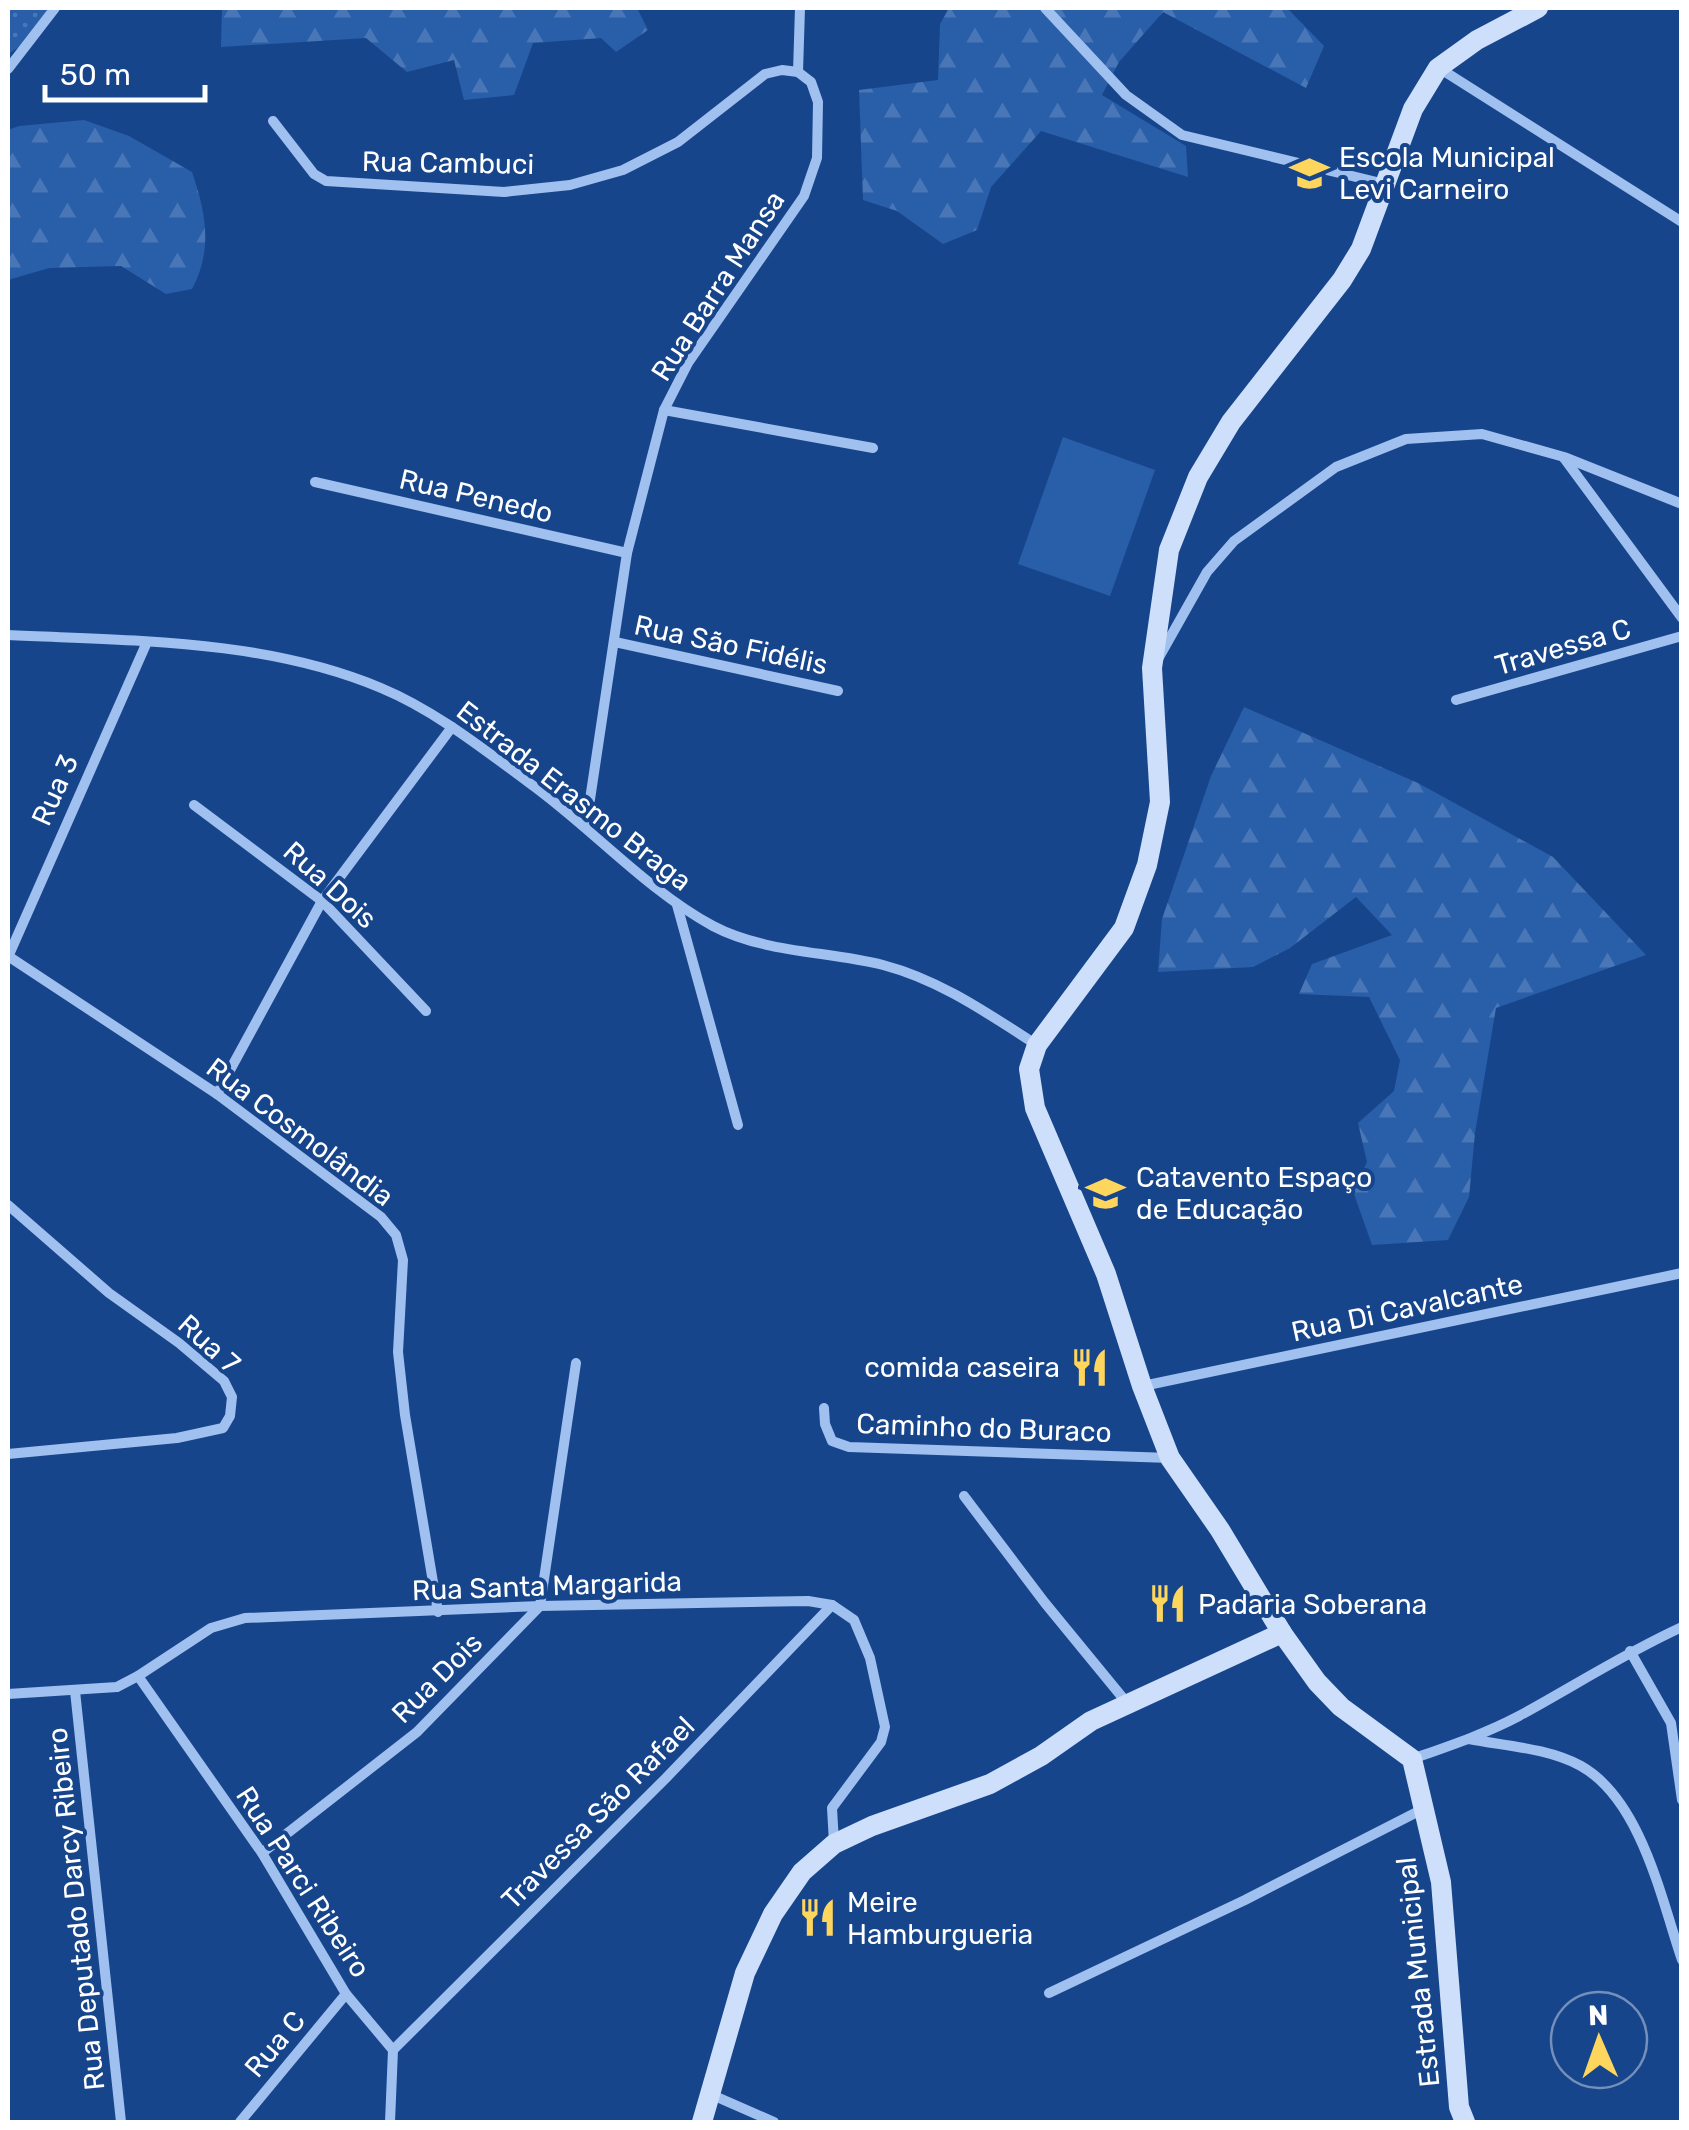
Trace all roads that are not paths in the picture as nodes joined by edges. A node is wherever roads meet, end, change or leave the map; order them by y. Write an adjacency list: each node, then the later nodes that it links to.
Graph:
1 (56, 8): 6 (street)
2 (800, 8): 7 (street)
3 (1045, 8): 9 (street)
4 (1538, 8): 5 (street)
5 (1438, 68): 9 (street); 10 (street)
6 (8, 69)
7 (798, 72): 8 (street, Rua Cambuci); 11 (street, Rua Barra Mansa)
8 (273, 120)
9 (1385, 184): 22 (street)
10 (1682, 222)
11 (664, 410): 12 (street); 16 (street, Rua Barra Mansa)
12 (873, 448)
13 (1564, 458): 15 (street); 17 (street); 22 (street)
14 (315, 482): 16 (street, Rua Penedo)
15 (1682, 504)
16 (627, 552): 21 (street, Rua Barra Mansa)
17 (1682, 618)
18 (8, 635): 20 (street, Estrada Erasmo Braga)
19 (1682, 636): 24 (street, Travessa C)
20 (147, 642): 25 (street, Estrada Erasmo Braga); 30 (street, Rua 3)
21 (615, 642): 23 (street, Rua São Fidélis); 27 (street, Rua Barra Mansa)
22 (1152, 668): 32 (street)
23 (838, 691)
24 (1456, 700)
25 (452, 727): 27 (street, Estrada Erasmo Braga); 28 (street)
26 (194, 805): 28 (street, Rua Dois)
27 (586, 826): 29 (street, Estrada Erasmo Braga)
28 (322, 900): 31 (street, Rua Dois); 33 (street)
29 (676, 904): 32 (street, Estrada Erasmo Braga); 34 (street)
30 (8, 956): 33 (street, Rua Cosmolândia)
31 (426, 1011)
32 (1037, 1045): 38 (street)
33 (217, 1094): 45 (street, Rua Cosmolândia)
34 (738, 1125)
35 (8, 1205): 40 (street, Rua 7)
36 (1682, 1274): 38 (street, Rua Di Cavalcante)
37 (576, 1364): 44 (street)
38 (1142, 1386): 41 (street)
39 (824, 1408): 41 (street, Caminho do Buraco)
40 (8, 1454)
41 (1170, 1458): 47 (street)
42 (964, 1496): 52 (street)
43 (832, 1605): 44 (street, Rua Santa Margarida); 57 (street); 62 (street, Travessa São Rafael)
44 (540, 1606): 45 (street, Rua Santa Margarida); 58 (street, Rua Dois)
45 (438, 1612): 49 (street, Rua Santa Margarida)
46 (1682, 1627): 48 (street)
47 (1282, 1633): 52 (street); 54 (street)
48 (1630, 1651): 53 (street); 55 (street)
49 (138, 1676): 50 (street, Rua Santa Margarida); 58 (street, Rua Parci Ribeiro)
50 (76, 1691): 51 (street, Rua Santa Margarida); 64 (street, Rua Deputado Darcy Ribeiro)
51 (8, 1694)
52 (1128, 1703): 57 (street)
53 (1469, 1739): 54 (street); 59 (street)
54 (1412, 1759): 56 (street, Estrada Municipal)
55 (1682, 1800)
56 (1424, 1808): 60 (street); 69 (street, Estrada Municipal)
57 (834, 1844): 63 (street)
58 (262, 1854): 61 (street, Rua Parci Ribeiro)
59 (1682, 1960)
60 (1048, 1993)
61 (346, 1994): 62 (street, Rua Parci Ribeiro); 65 (street, Rua C)
62 (392, 2050): 66 (street)
63 (710, 2094): 67 (street); 68 (street)
64 (121, 2122)
65 (240, 2122)
66 (390, 2122)
67 (702, 2122)
68 (774, 2122)
69 (1465, 2122)

